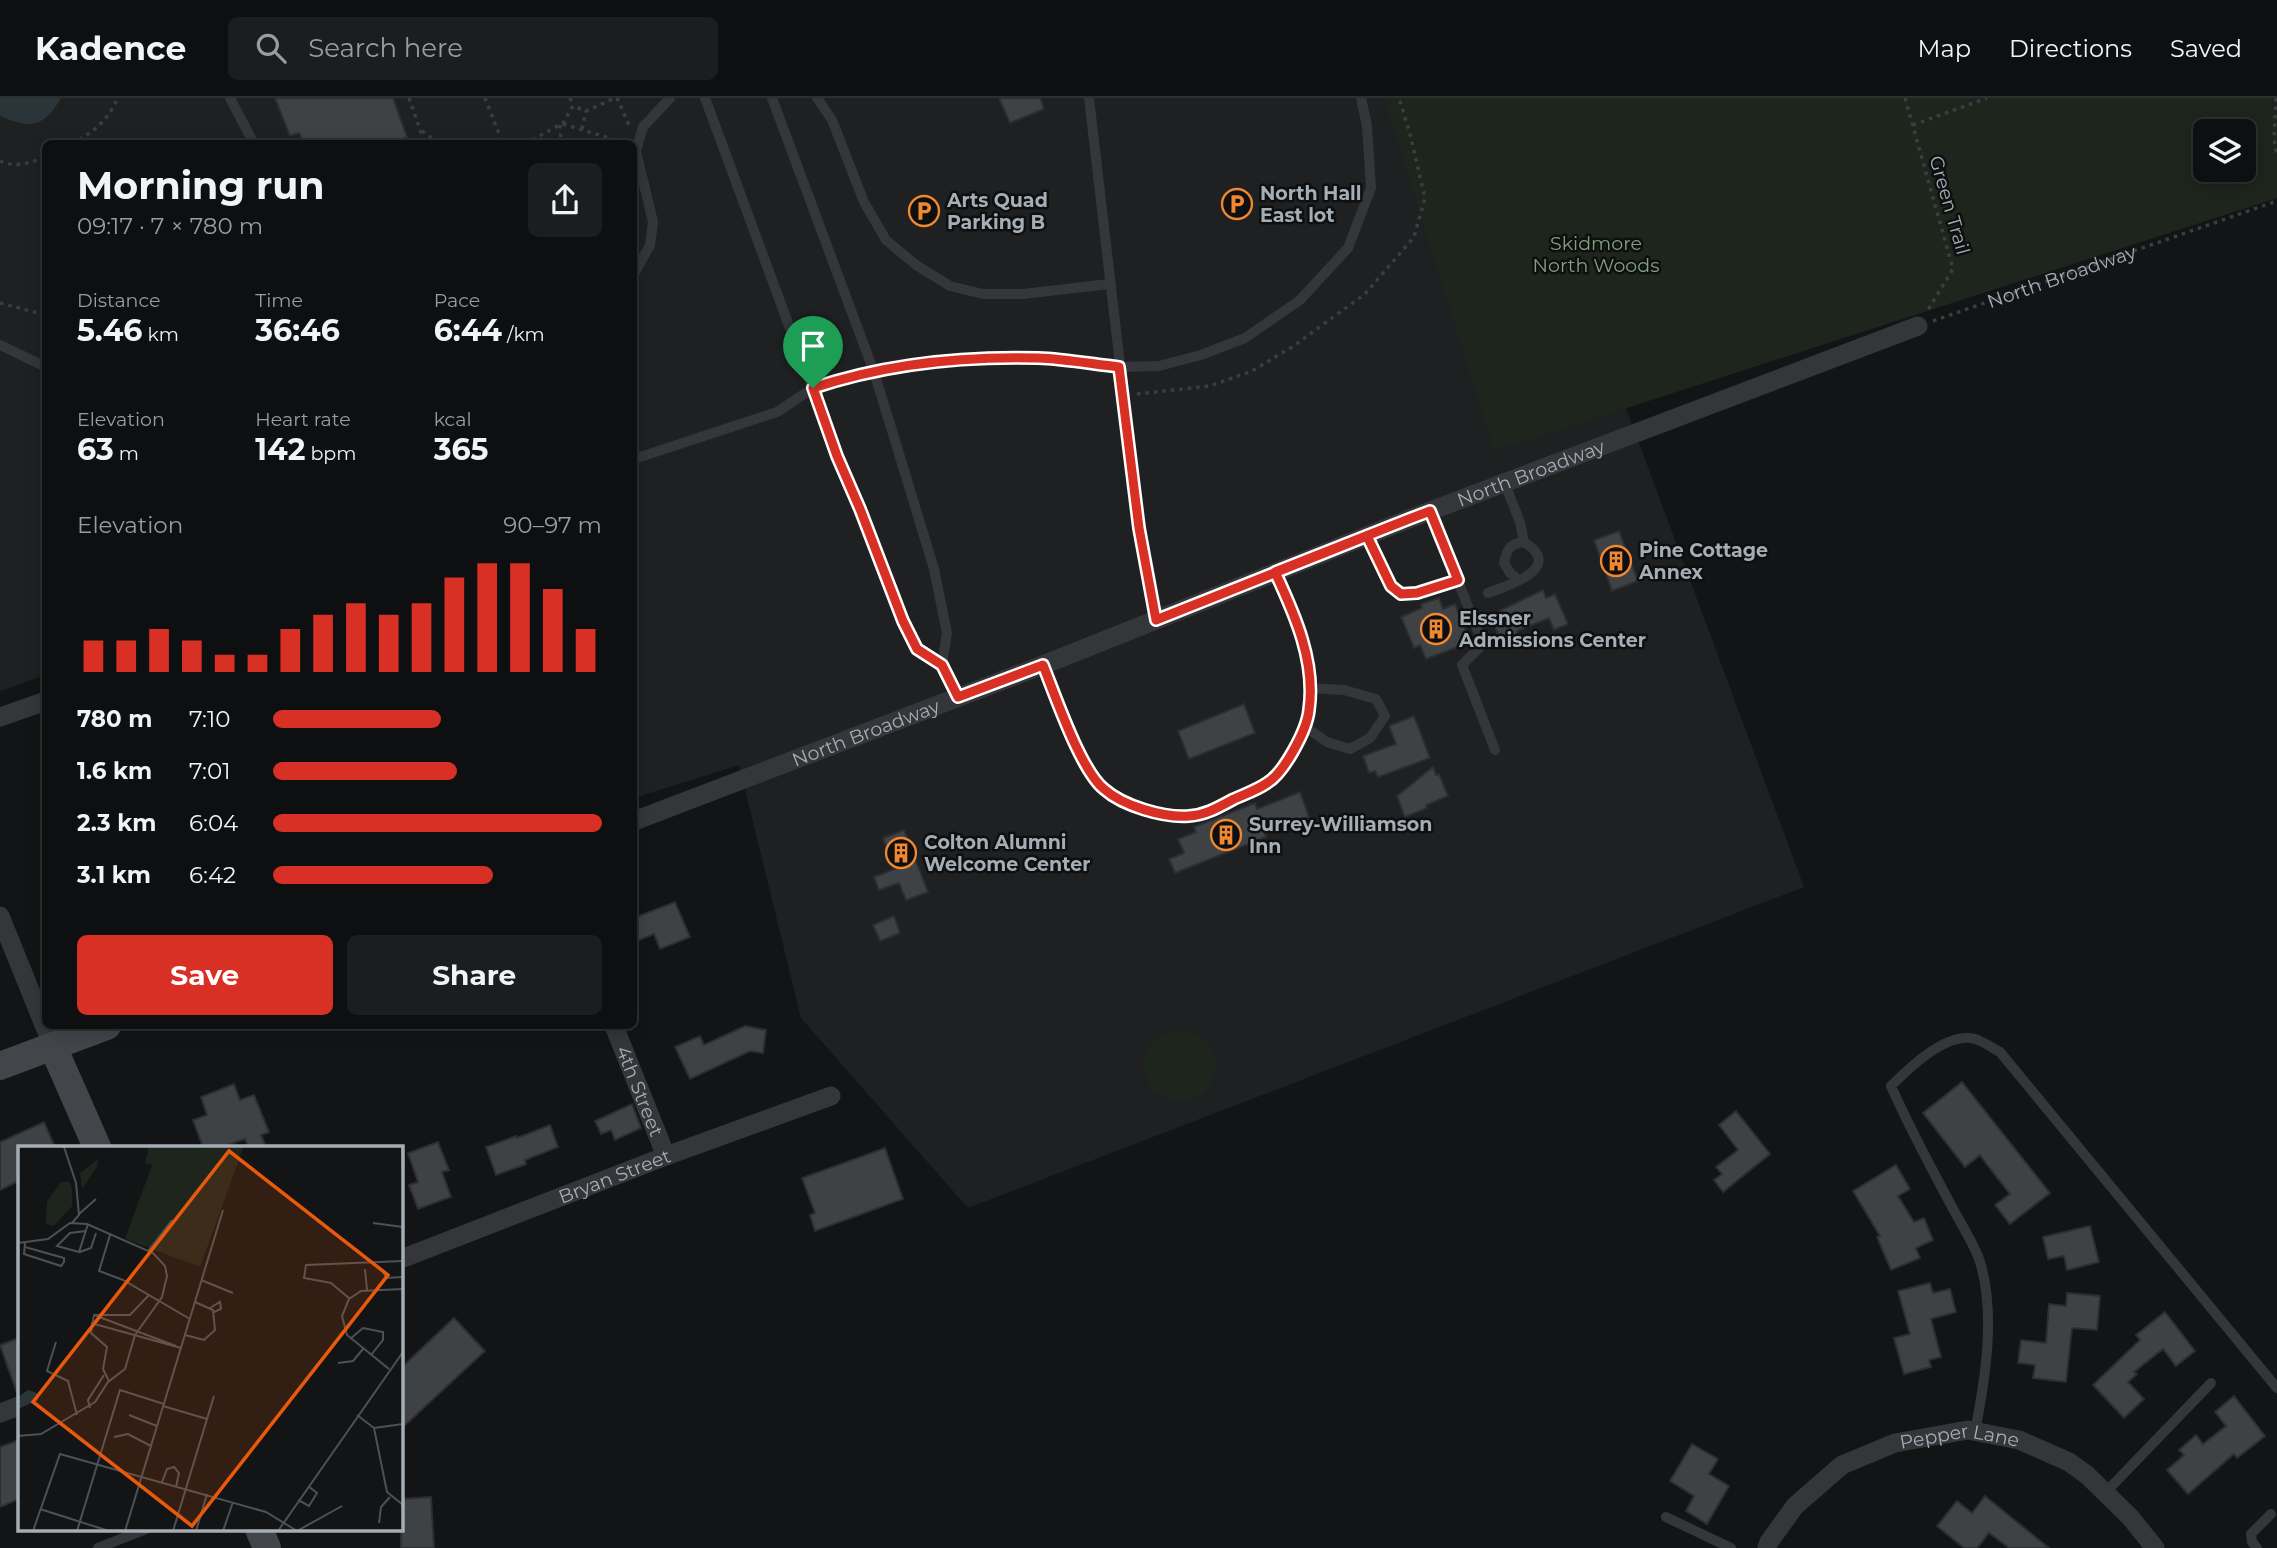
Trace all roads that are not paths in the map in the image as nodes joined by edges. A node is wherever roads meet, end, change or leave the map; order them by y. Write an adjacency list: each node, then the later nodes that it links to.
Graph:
1 (230, 98): 8 (lane)
2 (670, 98): 9 (lane)
3 (705, 98): 18 (lane)
4 (772, 98): 17 (lane)
5 (817, 98): 12 (lane)
6 (1089, 98): 12 (lane)
7 (1361, 98): 16 (lane)
8 (252, 140)
9 (637, 148)
10 (637, 155): 11 (lane)
11 (637, 269)
12 (1110, 284): 16 (lane)
13 (1918, 326): 20 (street, North Broadway)
14 (0, 345): 15 (lane)
15 (42, 365)
16 (1119, 367): 17 (lane); 28 (lane)
17 (874, 372): 18 (lane); 29 (lane)
18 (813, 388): 19 (lane); 29 (lane)
19 (637, 458)
20 (1504, 482): 21 (street, North Broadway); 23 (lane)
21 (1430, 511): 22 (street, North Broadway); 25 (lane)
22 (1367, 536): 24 (street, North Broadway); 25 (lane)
23 (1524, 542): 26 (lane); 26 (lane)
24 (1275, 572): 28 (street, North Broadway); 31 (lane)
25 (1458, 580): 36 (lane)
26 (1519, 580): 27 (lane)
27 (1488, 593)
28 (1156, 620): 30 (street, North Broadway)
29 (942, 665): 32 (lane)
30 (1043, 665): 32 (street, North Broadway); 35 (lane)
31 (1310, 688): 35 (lane); 35 (lane)
32 (958, 697): 37 (street, North Broadway)
33 (42, 702): 34 (street)
34 (0, 717)
35 (1304, 726)
36 (1494, 750)
37 (637, 820)
38 (0, 916): 39 (street)
39 (42, 1020)
40 (46, 1029): 43 (street)
41 (99, 1029): 43 (street)
42 (615, 1029): 47 (street, 4th Street)
43 (53, 1047): 44 (street); 46 (street)
44 (0, 1066)
45 (831, 1096): 47 (street, Bryan Street)
46 (97, 1146)
47 (666, 1157): 48 (street, Bryan Street)
48 (402, 1259)
49 (2211, 1383): 54 (lane)
50 (2277, 1388): 53 (lane)
51 (18, 1406): 52 (street)
52 (0, 1413)
53 (1975, 1432): 54 (street, Pepper Lane); 62 (street, Pepper Lane)
54 (2105, 1493): 63 (street, Pepper Lane)
55 (2271, 1514): 64 (lane)
56 (1666, 1517): 61 (lane)
57 (143, 1530): 59 (lane)
58 (259, 1530): 60 (street)
59 (98, 1548)
60 (267, 1548)
61 (1731, 1548)
62 (1767, 1548)
63 (2155, 1548)
64 (2257, 1548)

